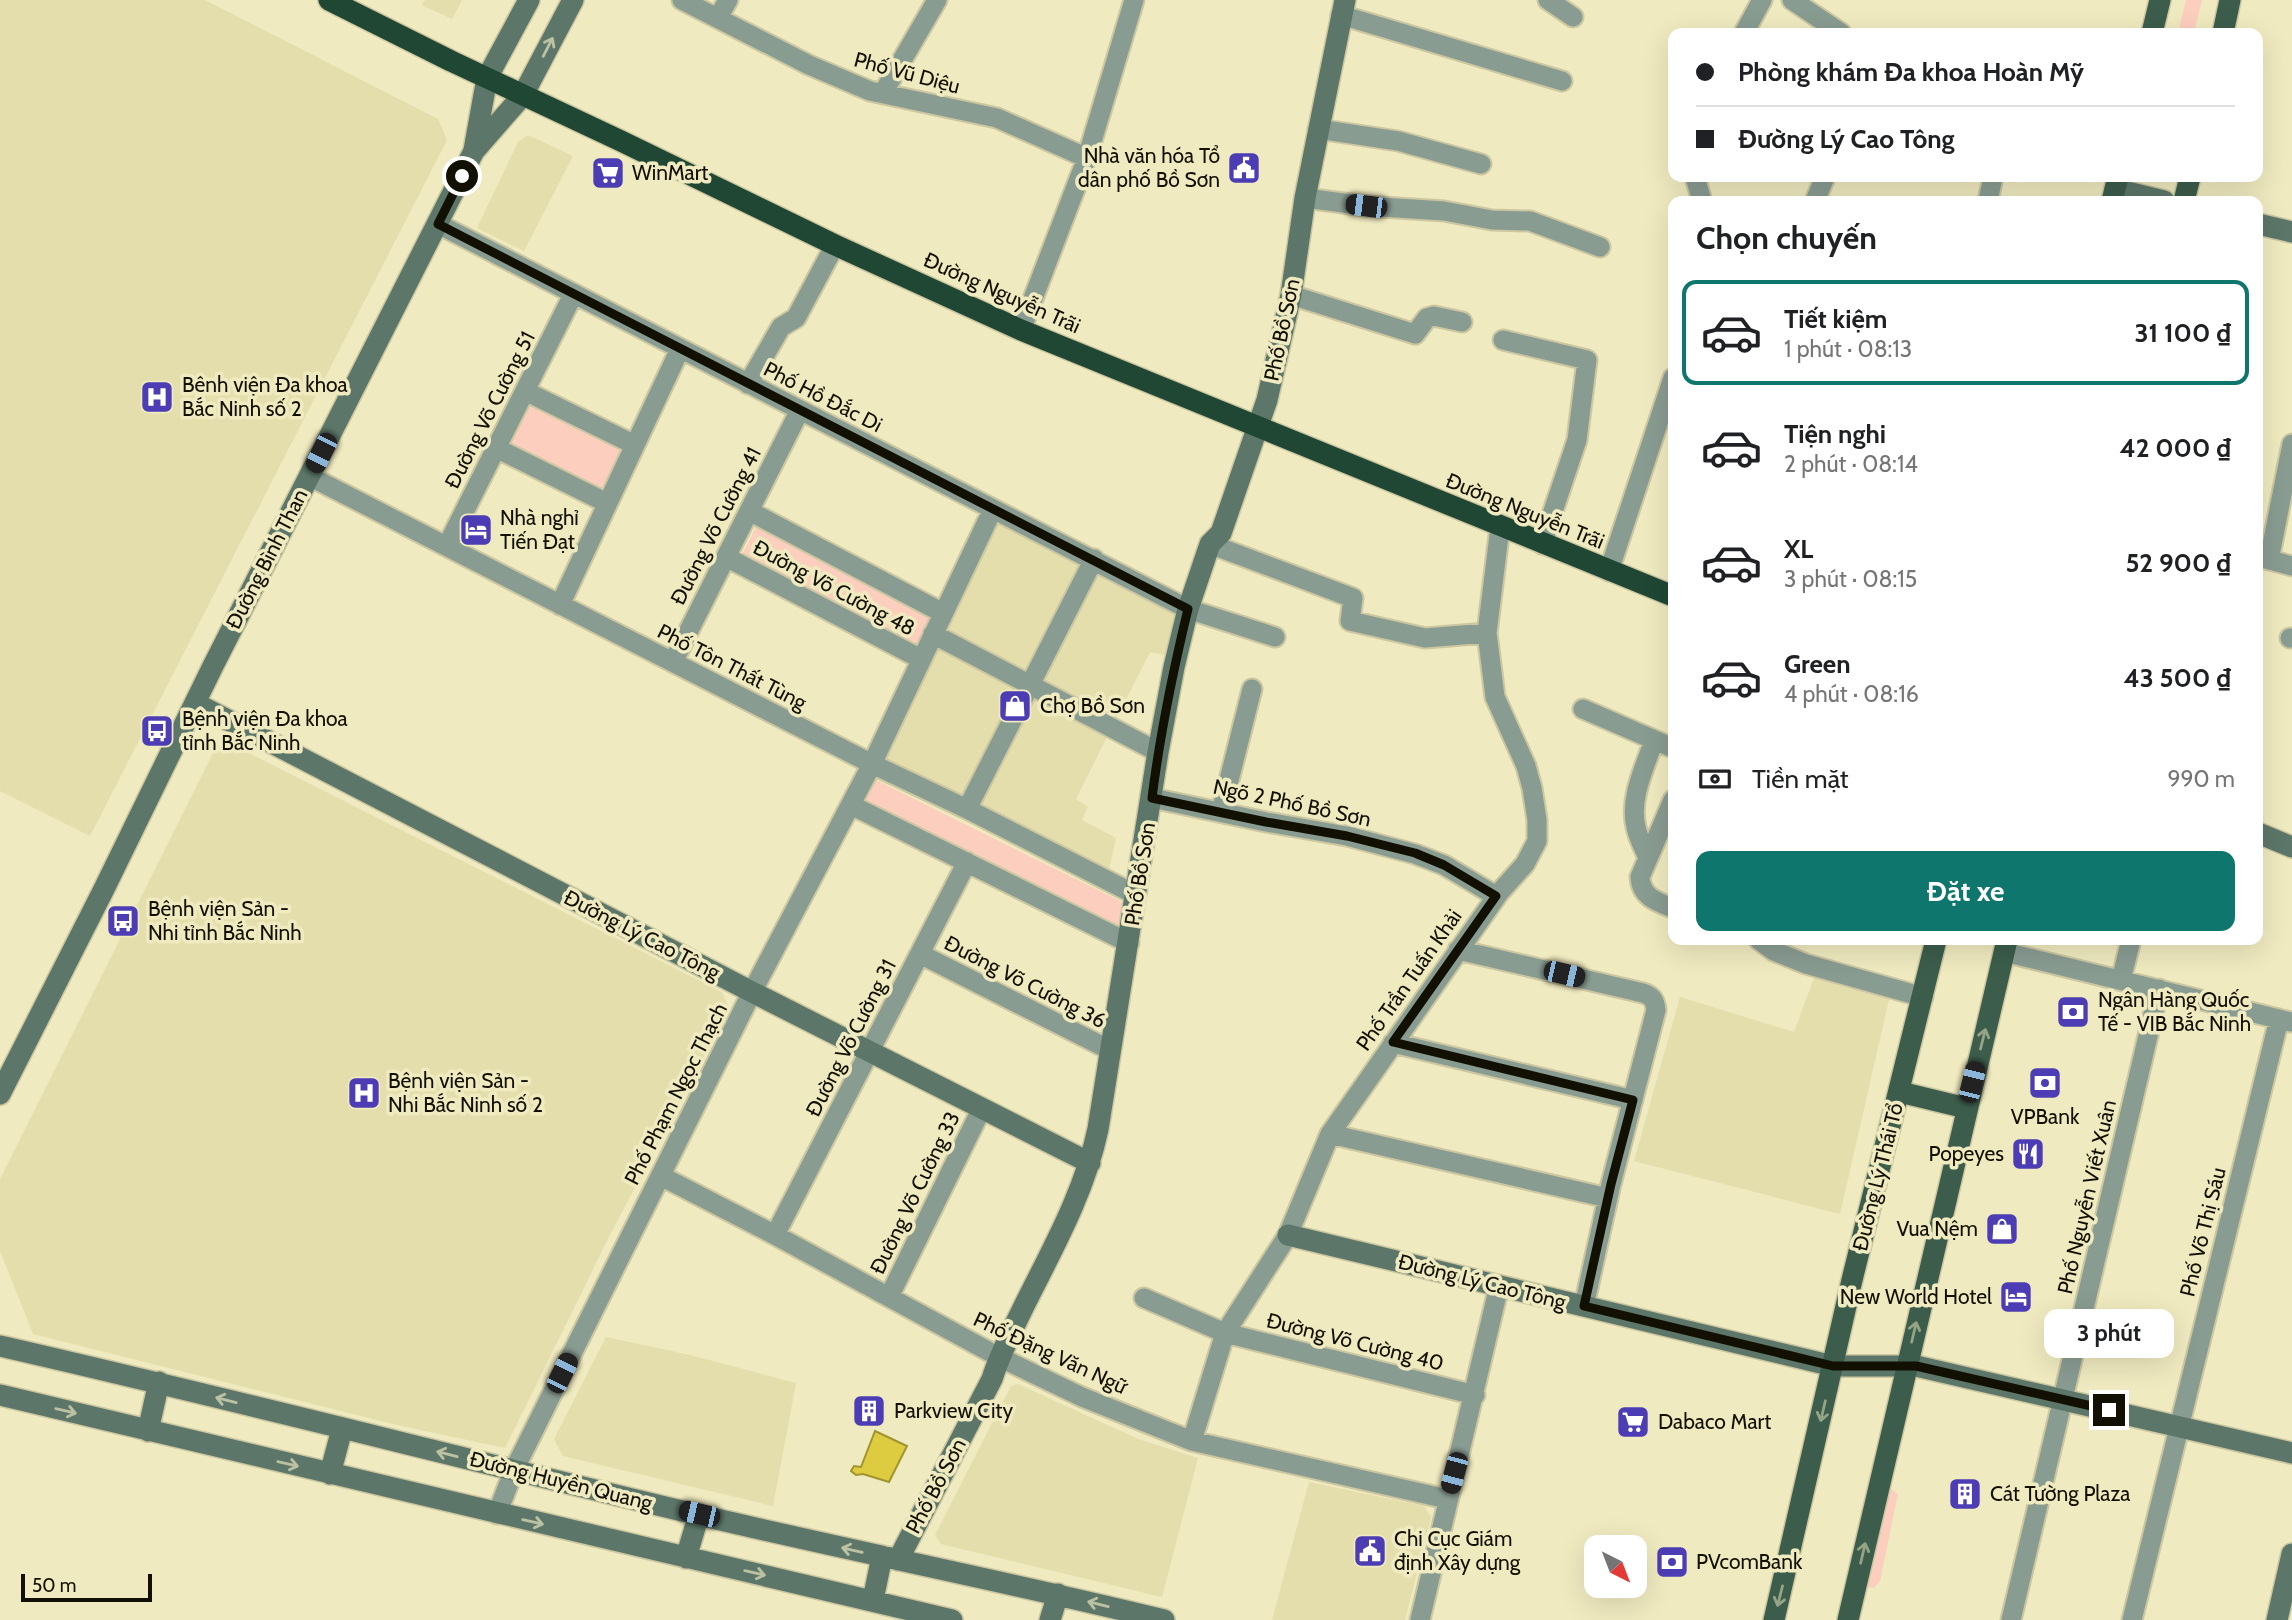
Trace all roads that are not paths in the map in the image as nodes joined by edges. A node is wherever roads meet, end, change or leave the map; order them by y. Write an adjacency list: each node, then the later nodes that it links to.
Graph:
1 (329, 0): 21 (highway, Đường Nguyễn Trãi)
2 (529, 0): 21 (street)
3 (573, 0): 24 (street, Đường Bình Than, one-way to 3)
4 (682, 0): 16 (street, Phố Vũ Diệu)
5 (728, 0): 16 (street)
6 (937, 0): 23 (street)
7 (1134, 0): 27 (street)
8 (1548, 0): 15 (street)
9 (1762, 0): 17 (street)
10 (1792, 0): 14 (street)
11 (2160, 0): 19 (main road)
12 (2230, 0): 20 (main road)
13 (1343, 8): 22 (street); 25 (street, Phố Bồ Sơn)
14 (1821, 8): 18 (street)
15 (1573, 17)
16 (718, 18): 23 (street, Phố Vũ Diệu)
17 (1747, 28)
18 (1837, 28)
19 (2153, 28)
20 (2224, 28)
21 (487, 78): 24 (highway, Đường Nguyễn Trãi); 26 (street)
22 (1562, 81)
23 (883, 93): 27 (street, Phố Vũ Diệu)
24 (523, 96): 26 (street, Đường Bình Than); 35 (highway, Đường Nguyễn Trãi)
25 (1318, 130): 28 (street); 31 (street, Phố Bồ Sơn)
26 (474, 151): 32 (street, Đường Bình Than)
27 (1087, 158): 40 (street)
28 (1481, 164)
29 (2115, 189): 30 (street)
30 (2144, 196)
31 (1305, 198): 36 (street); 38 (street, Phố Bồ Sơn)
32 (438, 224): 37 (street, Phố Hồ Đắc Di); 51 (street, Đường Bình Than)
33 (2263, 225): 34 (street)
34 (2292, 232)
35 (835, 245): 40 (highway, Đường Nguyễn Trãi); 43 (street)
36 (1600, 247)
37 (573, 295): 42 (street, Phố Hồ Đắc Di); 44 (street, Đường Võ Cường 51)
38 (1291, 295): 39 (street); 47 (street, Phố Bồ Sơn)
39 (1462, 322)
40 (1021, 330): 47 (highway, Đường Nguyễn Trãi)
41 (1503, 340): 57 (street)
42 (680, 349): 43 (street, Phố Hồ Đắc Di); 49 (street)
43 (748, 384): 46 (street, Phố Hồ Đắc Di)
44 (525, 391): 49 (street); 50 (street, Đường Võ Cường 51)
45 (1668, 393): 63 (street)
46 (800, 410): 53 (street, Phố Hồ Đắc Di); 54 (street, Đường Võ Cường 41)
47 (1259, 427): 55 (highway, Đường Nguyễn Trãi); 56 (street, Phố Bồ Sơn)
48 (2292, 444): 61 (street)
49 (635, 445): 52 (street)
50 (496, 448): 52 (street); 58 (street, Đường Võ Cường 51)
51 (309, 476): 58 (street, Phố Tôn Thất Tùng); 75 (street, Đường Bình Than)
52 (607, 503): 65 (street)
53 (993, 509): 60 (street, Phố Hồ Đắc Di); 67 (street, Phố Phạm Ngọc Thạch)
54 (748, 511): 59 (street, Đường Võ Cường 41); 67 (street, Đường Võ Cường 48)
55 (1500, 527): 57 (highway, Đường Nguyễn Trãi); 68 (street, Phố Trần Tuấn Khải)
56 (1210, 544): 66 (street, Phố Bồ Sơn); 68 (street)
57 (1542, 544): 63 (highway, Đường Nguyễn Trãi)
58 (447, 546): 65 (street, Phố Tôn Thất Tùng)
59 (726, 557): 71 (street, Đường Võ Cường 48); 72 (street, Đường Võ Cường 41)
60 (1094, 559): 66 (street, Phố Hồ Đắc Di); 73 (street)
61 (2264, 559): 62 (street)
62 (2292, 566)
63 (1609, 571): 64 (highway, Đường Nguyễn Trãi)
64 (1668, 594)
65 (560, 605): 72 (street, Phố Tôn Thất Tùng)
66 (1188, 609): 70 (street, Phố Hồ Đắc Di); 79 (street, Phố Bồ Sơn)
67 (943, 613): 69 (street, Phố Phạm Ngọc Thạch)
68 (1487, 633): 91 (street, Phố Trần Tuấn Khải)
69 (933, 634): 71 (street, Phố Phạm Ngọc Thạch); 73 (street)
70 (1275, 637)
71 (921, 659): 80 (street, Phố Phạm Ngọc Thạch)
72 (673, 662): 80 (street, Phố Tôn Thất Tùng)
73 (1029, 684): 79 (street); 83 (street)
74 (1252, 689): 84 (street)
75 (195, 703): 102 (street, Đường Lý Cao Tông); 109 (street, Đường Bình Than)
76 (1583, 709): 77 (street)
77 (1654, 740): 78 (street); 88 (street)
78 (1668, 746)
79 (1158, 752): 81 (street, Phố Bồ Sơn)
80 (872, 764): 82 (street, Phố Phạm Ngọc Thạch); 83 (street, Phố Tôn Thất Tùng)
81 (1152, 798): 84 (street, Ngõ 2 Phố Bồ Sơn); 90 (street, Phố Bồ Sơn)
82 (851, 805): 89 (street); 102 (street, Phố Phạm Ngọc Thạch)
83 (967, 809): 90 (street, Phố Tôn Thất Tùng)
84 (1221, 812): 91 (street, Ngõ 2 Phố Bồ Sơn)
85 (1668, 812): 88 (street)
86 (2263, 835): 87 (street)
87 (2292, 847)
88 (1648, 858): 92 (street)
89 (967, 862): 93 (street); 99 (street, Đường Võ Cường 31)
90 (1136, 895): 93 (street, Phố Bồ Sơn)
91 (1496, 896): 98 (street, Phố Trần Tuấn Khải)
92 (1668, 906)
93 (1129, 943): 106 (street, Phố Bồ Sơn)
94 (1766, 945): 103 (street)
95 (1935, 945): 103 (main road, Đường Lý Thái Tổ)
96 (2131, 945): 100 (street)
97 (2005, 946): 100 (street); 112 (main road, one-way to 97)
98 (1458, 950): 105 (street, Phố Trần Tuấn Khải); 110 (street)
99 (920, 954): 106 (street, Đường Võ Cường 36); 107 (street, Đường Võ Cường 31)
100 (2121, 980): 101 (street)
101 (2159, 989): 104 (street); 131 (street, Phố Nguyễn Viết Xuân)
102 (752, 992): 107 (street, Đường Lý Cao Tông); 115 (street, Phố Phạm Ngọc Thạch)
103 (1923, 997): 108 (main road, Đường Lý Thái Tổ)
104 (2286, 1020): 132 (street, Phố Võ Thị Sáu)
105 (1393, 1042): 110 (street); 113 (street, Phố Trần Tuấn Khải)
106 (1110, 1050): 114 (street, Phố Bồ Sơn)
107 (870, 1052): 111 (street, Đường Lý Cao Tông); 117 (street, Đường Võ Cường 31)
108 (1900, 1092): 112 (main road); 126 (main road, Đường Lý Thái Tổ)
109 (0, 1094)
110 (1633, 1100): 116 (street)
111 (982, 1108): 114 (street, Đường Lý Cao Tông); 120 (street, Đường Võ Cường 33)
112 (1966, 1108): 127 (main road, one-way to 112)
113 (1330, 1134): 116 (street); 118 (street, Phố Trần Tuấn Khải)
114 (1090, 1163): 125 (street, Phố Bồ Sơn)
115 (660, 1176): 117 (street, Phố Đặng Văn Ngữ); 137 (street, Phố Phạm Ngọc Thạch)
116 (1608, 1198): 122 (street)
117 (775, 1235): 120 (street, Phố Đặng Văn Ngữ)
118 (1288, 1235): 119 (street, Đường Lý Cao Tông); 123 (street, Phố Trần Tuấn Khải)
119 (1499, 1286): 122 (street, Đường Lý Cao Tông); 130 (street)
120 (889, 1297): 125 (street, Phố Đặng Văn Ngữ)
121 (1144, 1298): 123 (street, Đường Võ Cường 40)
122 (1584, 1306): 126 (street, Đường Lý Cao Tông)
123 (1225, 1333): 130 (street, Đường Võ Cường 40); 135 (street, Phố Trần Tuấn Khải)
124 (0, 1346): 128 (street, Đường Huyền Quang)
125 (999, 1357): 135 (street, Phố Đặng Văn Ngữ); 144 (street, Phố Bồ Sơn)
126 (1833, 1366): 127 (street, Đường Lý Cao Tông); 151 (main road, Đường Lý Thái Tổ, one-way to 151)
127 (1905, 1367): 131 (street, Đường Lý Cao Tông); 152 (main road, one-way to 127)
128 (159, 1382): 133 (street, Đường Huyền Quang, one-way to 128); 134 (street)
129 (0, 1395): 134 (street, one-way to 134)
130 (1475, 1395): 139 (street)
131 (2062, 1400): 132 (street, Đường Lý Cao Tông); 153 (street, Phố Nguyễn Viết Xuân)
132 (2178, 1425): 136 (street, Đường Lý Cao Tông); 154 (street, Phố Võ Thị Sáu)
133 (342, 1429): 137 (street, Đường Huyền Quang, one-way to 133); 138 (street)
134 (148, 1431): 138 (street, one-way to 138)
135 (1192, 1441): 139 (street, Phố Đặng Văn Ngữ)
136 (2292, 1452)
137 (514, 1470): 140 (street, Phố Phạm Ngọc Thạch); 141 (street, Đường Huyền Quang)
138 (330, 1474): 140 (street)
139 (1447, 1499): 150 (street)
140 (497, 1514): 143 (street, one-way to 143)
141 (699, 1514): 143 (street); 144 (street, Đường Huyền Quang, one-way to 141)
142 (2292, 1554): 155 (street)
143 (687, 1558): 146 (street, one-way to 146)
144 (890, 1558): 145 (street, Đường Huyền Quang); 146 (street, Phố Bồ Sơn)
145 (1058, 1594): 148 (street); 149 (street, Đường Huyền Quang, one-way to 145)
146 (873, 1600): 147 (street)
147 (952, 1620)
148 (1050, 1620)
149 (1164, 1620)
150 (1420, 1620)
151 (1774, 1620)
152 (1848, 1620)
153 (2011, 1620)
154 (2132, 1620)
155 (2277, 1620)

